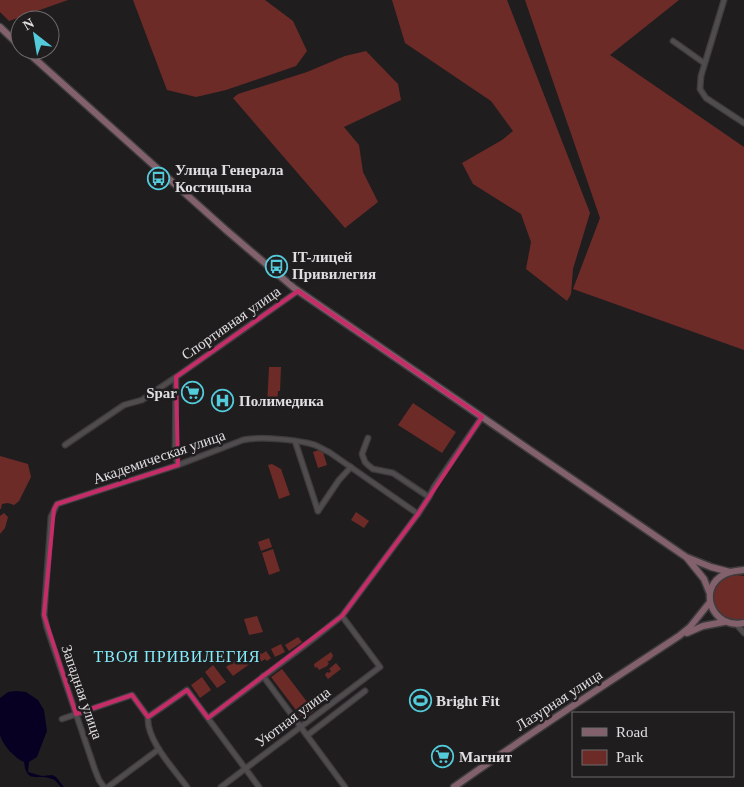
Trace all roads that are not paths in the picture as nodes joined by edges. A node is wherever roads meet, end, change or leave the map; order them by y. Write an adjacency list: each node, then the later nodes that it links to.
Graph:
1 (724, 0): 6 (street)
2 (0, 27): 3 (street)
3 (10, 36)
4 (673, 42): 6 (street)
5 (36, 60): 8 (street)
6 (704, 63): 7 (street)
7 (744, 123)
8 (298, 291): 9 (street, Спортивная улица); 10 (street)
9 (176, 377): 13 (street); 14 (street, Спортивная улица)
10 (482, 417): 16 (street); 18 (street)
11 (368, 438): 16 (street)
12 (295, 441): 14 (street, Академическая улица); 15 (street, Академическая улица); 15 (street)
13 (65, 445)
14 (178, 465): 22 (street, Академическая улица)
15 (351, 467): 17 (street, Академическая улица)
16 (429, 497): 17 (street)
17 (418, 514): 24 (street)
18 (686, 557): 20 (street); 21 (street)
19 (742, 571): 20 (street)
20 (730, 572): 21 (street)
21 (710, 594): 23 (street)
22 (46, 602): 32 (street, Западная улица)
23 (710, 602): 25 (street); 29 (street)
24 (342, 616): 30 (street); 36 (street, Уютная улица)
25 (724, 622): 27 (street); 29 (street)
26 (744, 623): 27 (street)
27 (736, 624): 28 (street)
28 (744, 633)
29 (679, 636): 46 (street, Лазурная улица)
30 (263, 676): 34 (street); 36 (street)
31 (365, 691): 37 (street)
32 (76, 714): 33 (street); 35 (street); 40 (street, Западная улица)
33 (148, 717): 34 (street); 38 (street)
34 (208, 718): 39 (street)
35 (62, 719)
36 (301, 727): 37 (street); 39 (street, Уютная улица)
37 (306, 734): 45 (street)
38 (159, 749): 41 (street); 42 (street)
39 (245, 770): 43 (street, Уютная улица); 44 (street)
40 (104, 787)
41 (108, 787)
42 (187, 787)
43 (221, 787)
44 (259, 787)
45 (345, 787)
46 (454, 787)

